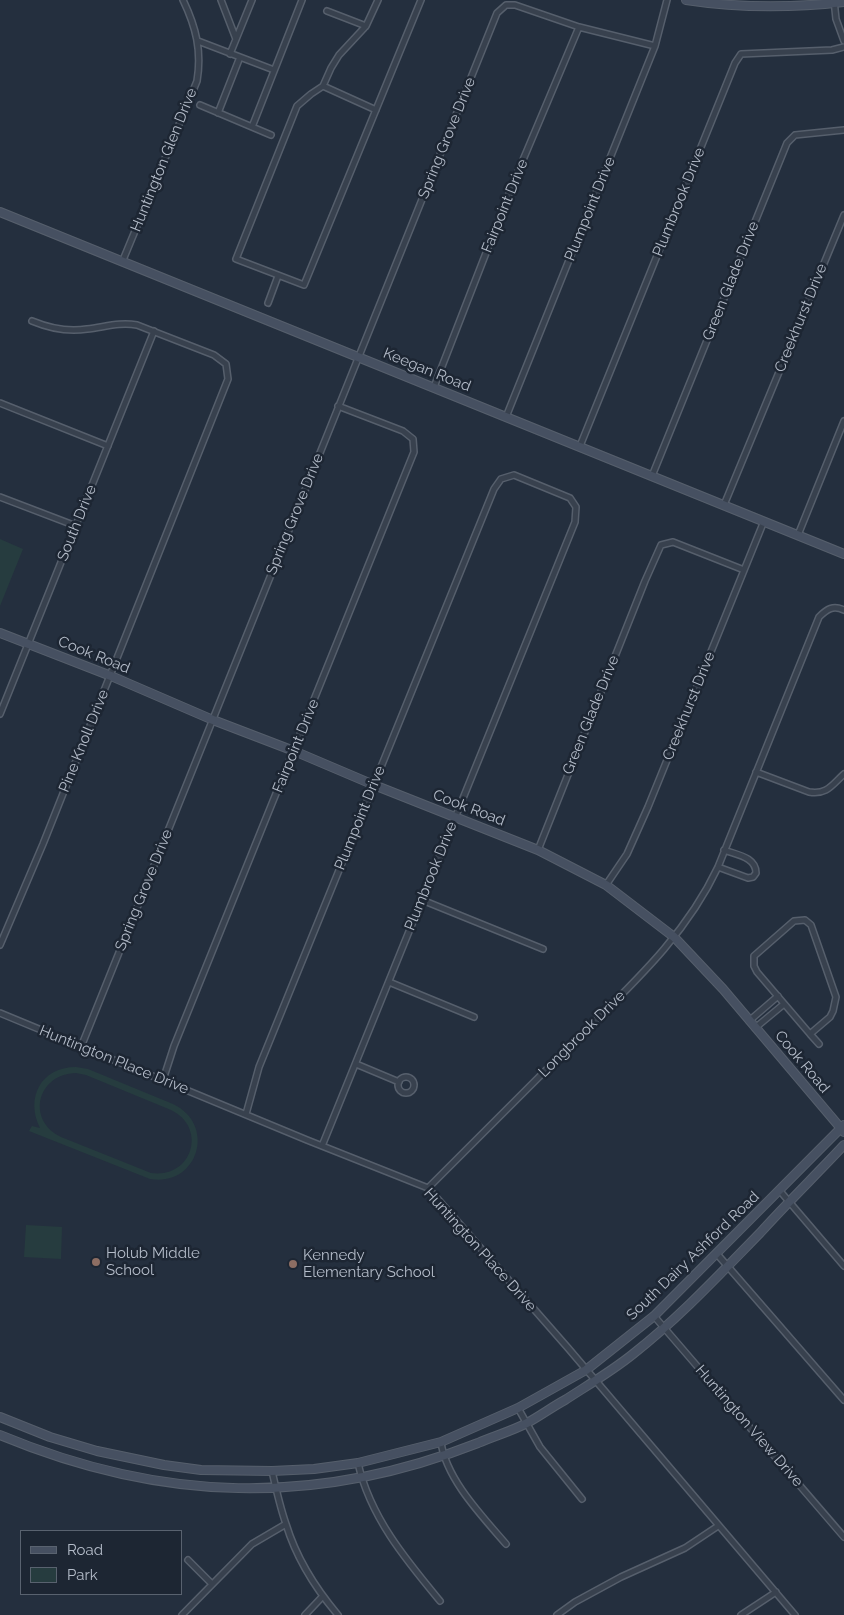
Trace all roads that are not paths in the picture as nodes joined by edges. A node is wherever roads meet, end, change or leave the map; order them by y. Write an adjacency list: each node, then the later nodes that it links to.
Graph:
1 (183, 0): 16 (street, Huntington Glen Drive)
2 (221, 0): 15 (street)
3 (252, 0): 15 (street)
4 (302, 0): 22 (street)
5 (378, 0): 13 (street)
6 (421, 0): 25 (street)
7 (667, 0): 18 (street, Plumpoint Drive)
8 (686, 0): 11 (main road)
9 (834, 2): 10 (main road); 11 (main road); 17 (street)
10 (844, 2)
11 (779, 3)
12 (327, 11): 13 (street)
13 (366, 26): 23 (street)
14 (579, 27): 18 (street); 37 (street, Spring Grove Drive); 38 (street, Fairpoint Drive)
15 (236, 39): 20 (street)
16 (198, 41): 20 (street); 32 (street, Huntington Glen Drive)
17 (844, 41)
18 (655, 46): 41 (street, Plumpoint Drive)
19 (844, 46): 44 (street, Plumbrook Drive)
20 (230, 54): 21 (street)
21 (240, 58): 22 (street); 26 (street)
22 (274, 70): 27 (street)
23 (323, 86): 25 (street); 33 (street)
24 (200, 105): 26 (street)
25 (376, 110): 33 (street)
26 (218, 113): 27 (street)
27 (252, 127): 29 (street)
28 (844, 130): 45 (street, Green Glade Drive)
29 (272, 135)
30 (0, 212): 32 (main road, Keegan Road)
31 (844, 215): 47 (street, Creekhurst Drive)
32 (123, 260): 37 (main road, Keegan Road)
33 (278, 276): 34 (street)
34 (268, 303)
35 (32, 321): 36 (street)
36 (154, 331): 43 (street, South Drive); 57 (street, Pine Knoll Drive)
37 (359, 357): 38 (main road, Keegan Road); 40 (street, Spring Grove Drive)
38 (434, 387): 41 (main road, Keegan Road)
39 (0, 403): 43 (street)
40 (338, 406): 59 (street, Spring Grove Drive); 60 (street, Fairpoint Drive)
41 (506, 417): 44 (main road, Keegan Road)
42 (844, 421): 50 (street)
43 (108, 446): 49 (street, South Drive)
44 (580, 446): 45 (main road, Keegan Road)
45 (652, 476): 47 (main road, Keegan Road)
46 (0, 497): 49 (street)
47 (724, 505): 48 (main road, Keegan Road)
48 (764, 521): 50 (main road, Keegan Road); 53 (street, Creekhurst Drive)
49 (76, 526): 56 (street, South Drive)
50 (798, 535): 52 (main road, Keegan Road)
51 (563, 552): 63 (street, Plumpoint Drive); 64 (street, Plumbrook Drive)
52 (844, 554)
53 (744, 570): 65 (street, Green Glade Drive); 68 (street, Creekhurst Drive)
54 (844, 610): 61 (street, Longbrook Drive)
55 (0, 633): 56 (main road, Cook Road)
56 (28, 644): 57 (main road, Cook Road); 58 (street, South Drive)
57 (111, 676): 59 (main road, Cook Road); 71 (street, Pine Knoll Drive)
58 (0, 714)
59 (213, 720): 60 (main road, Cook Road); 82 (street, Spring Grove Drive)
60 (294, 751): 63 (main road, Cook Road); 84 (street, Fairpoint Drive)
61 (756, 772): 62 (street); 66 (street, Longbrook Drive)
62 (844, 774)
63 (374, 785): 64 (main road, Cook Road); 86 (street, Plumpoint Drive)
64 (454, 817): 65 (main road, Cook Road); 69 (street, Plumbrook Drive)
65 (538, 850): 68 (main road, Cook Road)
66 (724, 850): 67 (street, Longbrook Drive); 67 (street)
67 (718, 867): 70 (street, Longbrook Drive)
68 (606, 885): 70 (main road, Cook Road)
69 (422, 900): 72 (street); 73 (street, Plumbrook Drive)
70 (674, 937): 78 (main road, Cook Road); 90 (street, Longbrook Drive)
71 (0, 945)
72 (543, 949)
73 (389, 982): 77 (street); 83 (street, Plumbrook Drive)
74 (778, 996): 75 (street); 78 (street); 80 (street)
75 (784, 1004): 79 (street); 80 (street)
76 (0, 1012): 82 (street, Huntington Place Drive)
77 (474, 1017)
78 (749, 1021): 79 (main road, Cook Road)
79 (755, 1028): 87 (main road, Cook Road)
80 (810, 1034): 81 (street)
81 (819, 1044)
82 (81, 1047): 84 (street, Huntington Place Drive)
83 (356, 1064): 85 (street); 89 (street, Plumbrook Drive)
84 (163, 1080): 86 (street, Huntington Place Drive)
85 (399, 1082)
86 (246, 1114): 89 (street, Huntington Place Drive)
87 (843, 1128): 91 (main road, South Dairy Ashford Road)
88 (844, 1145): 92 (main road, South Dairy Ashford Road)
89 (322, 1146): 90 (street, Huntington Place Drive)
90 (428, 1188): 98 (street, Huntington Place Drive)
91 (780, 1191): 92 (street); 93 (main road, South Dairy Ashford Road)
92 (790, 1203): 94 (main road, South Dairy Ashford Road); 95 (street)
93 (717, 1254): 94 (street); 96 (main road, South Dairy Ashford Road)
94 (728, 1266): 97 (main road, South Dairy Ashford Road); 100 (street)
95 (844, 1266)
96 (654, 1316): 97 (street, Huntington View Drive); 98 (main road, South Dairy Ashford Road)
97 (664, 1328): 99 (main road, South Dairy Ashford Road); 118 (street, Huntington View Drive)
98 (586, 1370): 99 (street, Huntington Place Drive); 101 (main road, South Dairy Ashford Road)
99 (596, 1381): 103 (main road, South Dairy Ashford Road); 117 (street, Huntington Place Drive)
100 (844, 1400)
101 (518, 1408): 103 (street); 106 (main road, South Dairy Ashford Road)
102 (0, 1417): 104 (main road, South Dairy Ashford Road)
103 (526, 1423): 108 (main road, South Dairy Ashford Road); 115 (street)
104 (28, 1429): 107 (main road); 109 (main road, South Dairy Ashford Road)
105 (0, 1435): 107 (main road, South Dairy Ashford Road)
106 (441, 1442): 108 (street); 110 (main road, South Dairy Ashford Road)
107 (22, 1444): 112 (main road, South Dairy Ashford Road)
108 (443, 1456): 113 (main road, South Dairy Ashford Road); 119 (street)
109 (126, 1458): 111 (main road, South Dairy Ashford Road); 112 (main road)
110 (358, 1463): 111 (main road, South Dairy Ashford Road); 113 (street)
111 (272, 1471): 114 (street)
112 (123, 1475): 114 (main road, South Dairy Ashford Road)
113 (362, 1478): 114 (main road, South Dairy Ashford Road); 124 (street)
114 (276, 1488): 116 (street)
115 (582, 1499)
116 (286, 1524): 121 (street); 123 (street)
117 (718, 1526): 122 (street, Huntington Place Drive); 128 (street)
118 (844, 1537)
119 (506, 1544)
120 (188, 1560): 121 (street)
121 (212, 1584): 125 (street)
122 (776, 1592): 129 (street); 130 (street, Huntington Place Drive)
123 (323, 1596): 126 (street); 127 (street)
124 (440, 1601)
125 (182, 1615)
126 (305, 1615)
127 (338, 1615)
128 (557, 1615)
129 (742, 1615)
130 (795, 1615)

